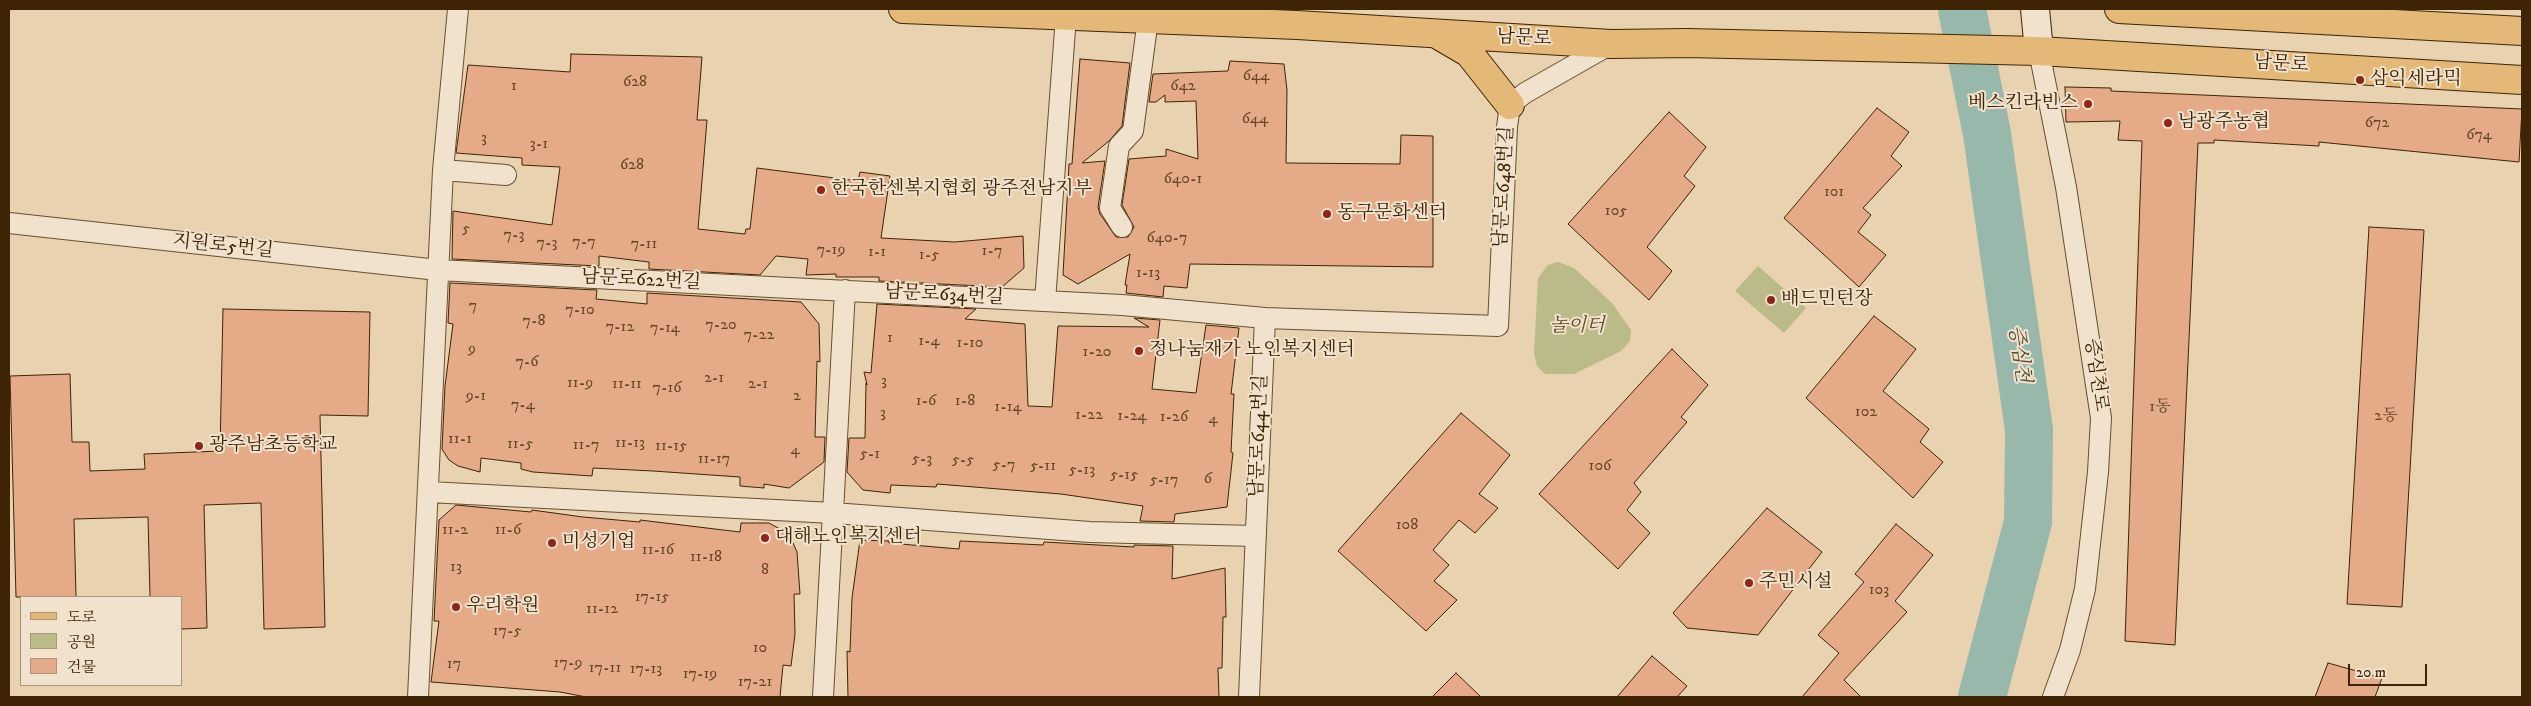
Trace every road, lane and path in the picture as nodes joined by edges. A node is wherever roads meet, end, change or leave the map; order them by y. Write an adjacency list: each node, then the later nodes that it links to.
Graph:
1 (458, 9): 13 (street)
2 (903, 9): 5 (main road, 남문로)
3 (2035, 9): 10 (main road)
4 (2119, 9): 7 (main road)
5 (1066, 16): 6 (main road, 남문로); 19 (street)
6 (1148, 19): 8 (main road, 남문로); 16 (street)
7 (2522, 31)
8 (1437, 34): 9 (main road, 남문로); 12 (main road)
9 (1611, 44): 10 (main road, 남문로); 12 (street, 남문로648번길)
10 (2039, 52): 11 (main road, 남문로); 27 (street, 증심천로)
11 (2522, 80)
12 (1510, 105): 20 (street, 남문로648번길)
13 (443, 170): 14 (street); 17 (street)
14 (506, 175)
15 (9, 222): 17 (street, 지원로5번길)
16 (1122, 227)
17 (438, 270): 18 (street, 남문로622번길); 21 (street)
18 (845, 290): 19 (street, 남문로634번길); 22 (street)
19 (1045, 301): 20 (street, 남문로634번길)
20 (1265, 318): 23 (street, 남문로644번길)
21 (429, 492): 22 (street); 24 (street)
22 (833, 513): 23 (street); 25 (street)
23 (1256, 536): 26 (street, 남문로644번길)
24 (418, 697)
25 (823, 697)
26 (1249, 697)
27 (2053, 697)

